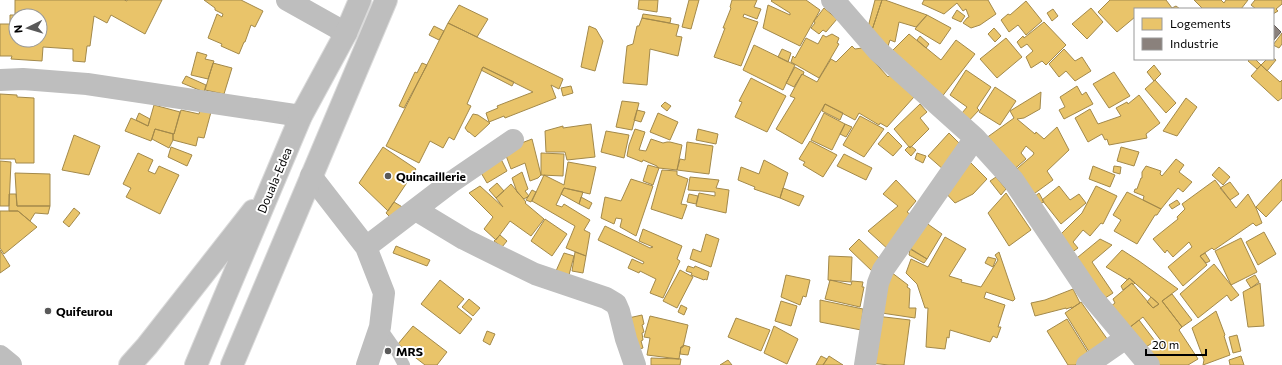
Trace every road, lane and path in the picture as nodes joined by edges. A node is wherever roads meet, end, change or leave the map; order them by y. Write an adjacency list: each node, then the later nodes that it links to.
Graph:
1 (286, 0): 5 (main road)
2 (360, 0): 5 (main road, Douala-Edea)
3 (386, 0): 10 (main road)
4 (838, 2): 8 (main road)
5 (346, 33): 7 (main road, Douala-Edea)
6 (0, 80): 7 (main road)
7 (301, 116): 11 (main road, Douala-Edea)
8 (975, 138): 15 (main road); 24 (main road)
9 (514, 140): 12 (main road)
10 (311, 176): 13 (main road); 20 (main road)
11 (270, 190): 18 (main road); 19 (main road, Douala-Edea)
12 (416, 210): 13 (main road); 23 (main road)
13 (366, 247): 14 (main road)
14 (380, 327): 21 (main road); 22 (lane)
15 (1126, 338): 25 (main road); 26 (main road)
16 (0, 356): 17 (main road)
17 (11, 365)
18 (130, 365)
19 (196, 365)
20 (232, 365)
21 (367, 365)
22 (404, 365)
23 (635, 365)
24 (865, 365)
25 (1087, 365)
26 (1149, 365)

